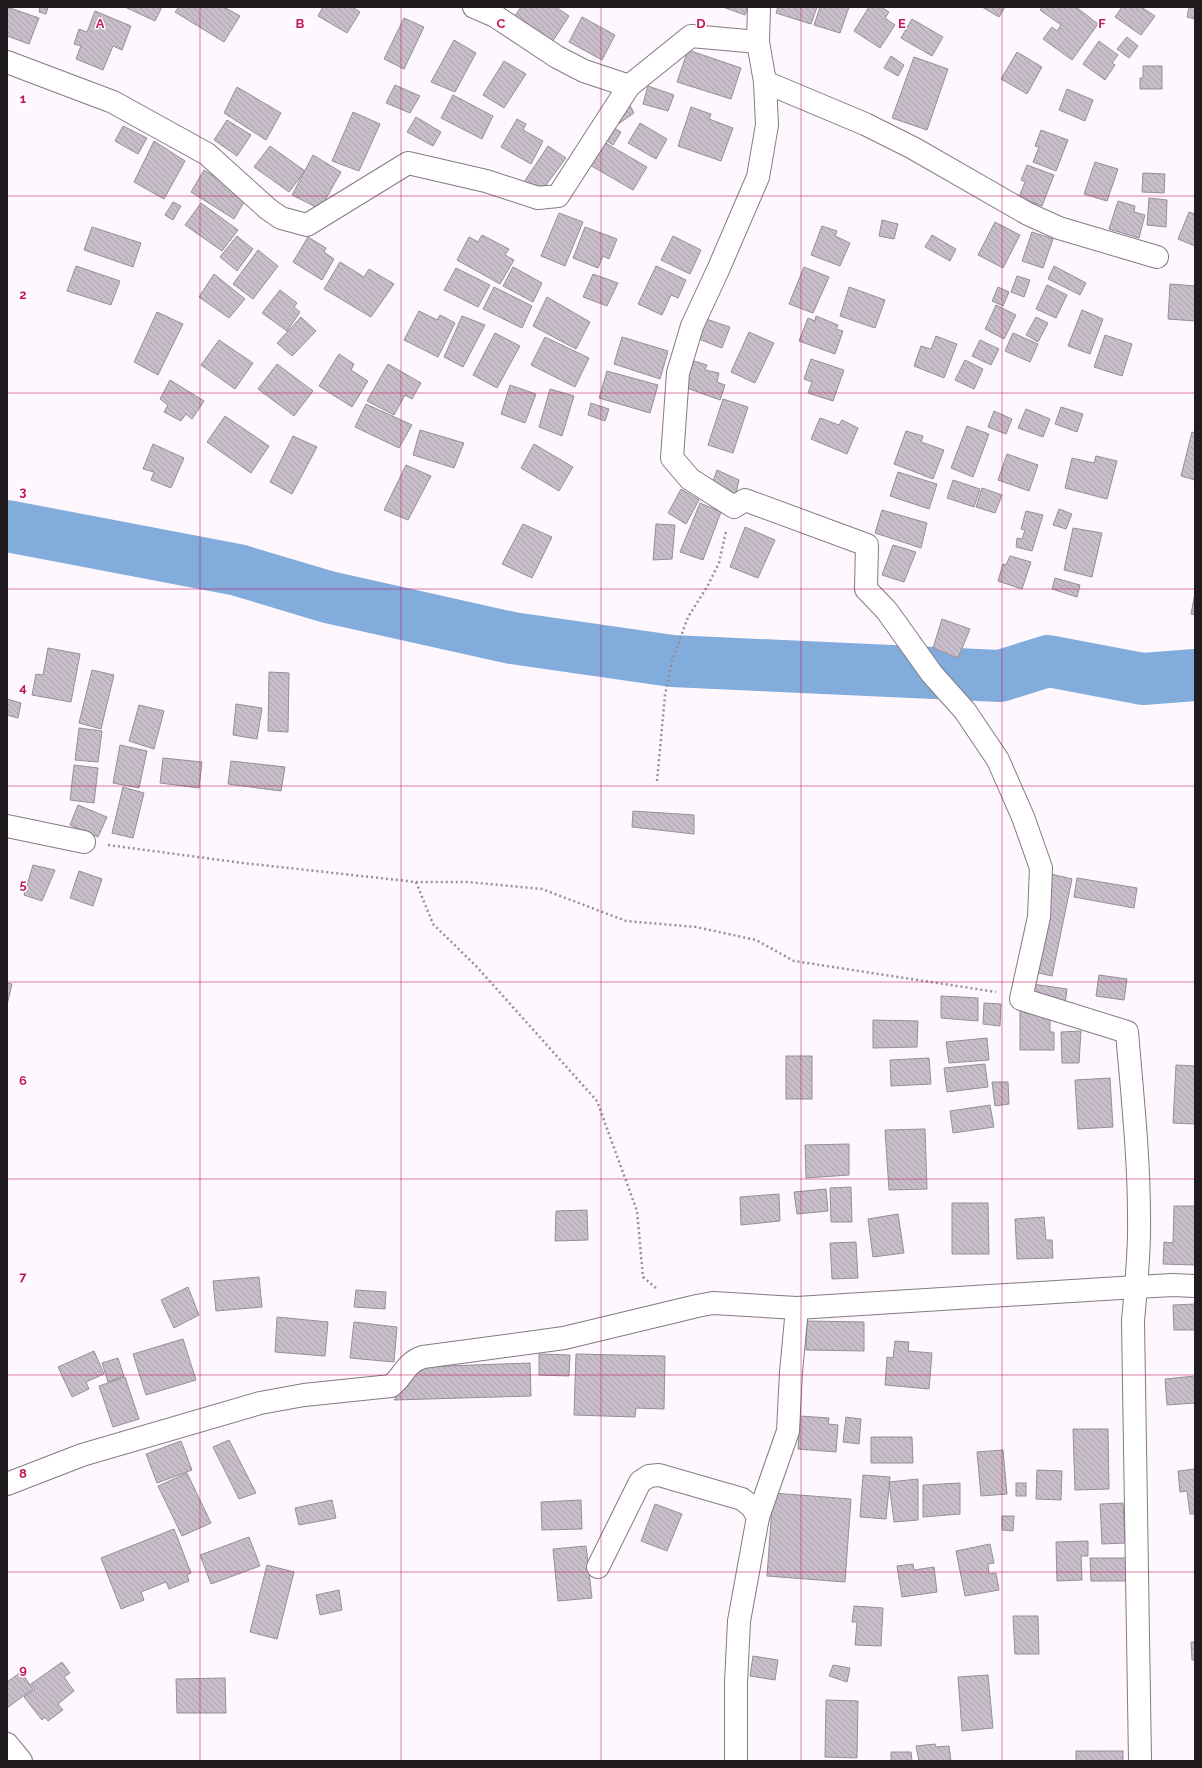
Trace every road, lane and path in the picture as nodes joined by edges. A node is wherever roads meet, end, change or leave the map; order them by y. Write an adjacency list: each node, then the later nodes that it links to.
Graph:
1 (474, 7): 6 (street)
2 (759, 7): 3 (street)
3 (758, 42): 5 (street); 6 (street)
4 (7, 62): 6 (street)
5 (765, 82): 7 (street); 8 (street)
6 (628, 86)
7 (1158, 257)
8 (734, 507): 9 (path); 13 (street)
9 (657, 781)
10 (7, 826): 11 (street)
11 (84, 842): 12 (path)
12 (416, 882): 13 (path); 17 (path)
13 (1021, 999): 15 (street)
14 (1195, 1286): 15 (street)
15 (1136, 1287): 16 (street); 24 (street)
16 (797, 1308): 17 (street); 19 (street)
17 (682, 1310): 18 (street)
18 (7, 1484)
19 (758, 1517): 20 (street); 23 (street)
20 (598, 1566)
21 (7, 1744): 22 (street)
22 (21, 1761)
23 (736, 1761)
24 (1140, 1761)

